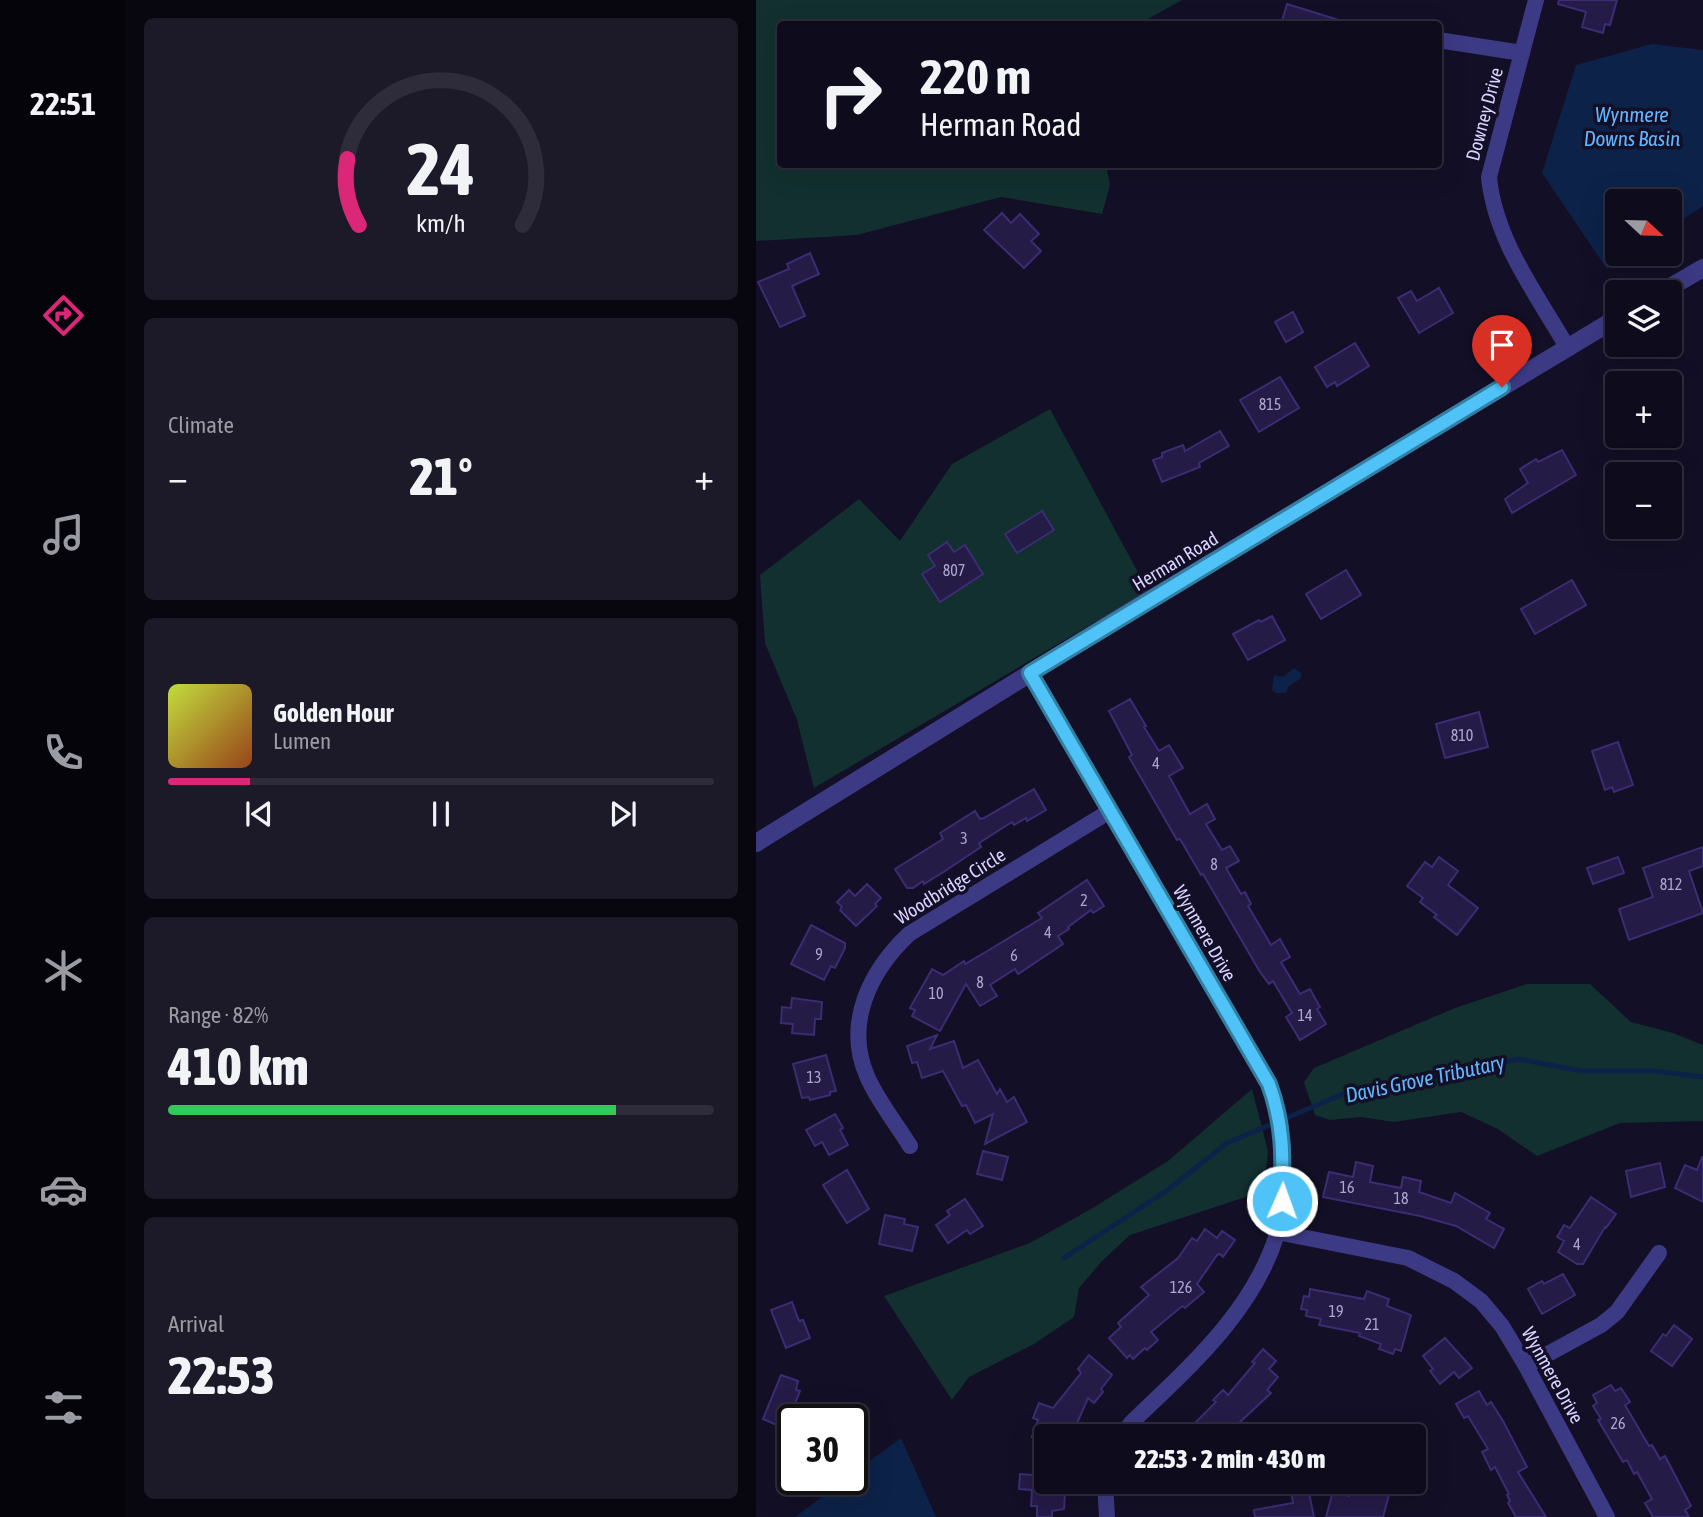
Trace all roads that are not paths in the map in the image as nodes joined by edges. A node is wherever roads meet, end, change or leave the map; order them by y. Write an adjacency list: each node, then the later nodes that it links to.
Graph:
1 (1536, 0): 3 (street, Downey Drive)
2 (1442, 41): 3 (street)
3 (1522, 53): 7 (street, Downey Drive)
4 (1703, 268): 5 (street)
5 (1682, 280)
6 (1605, 325): 7 (street, Herman Road)
7 (1567, 347): 8 (street, Herman Road)
8 (1030, 673): 9 (street, Wynmere Drive); 10 (street, Herman Road)
9 (1110, 811): 11 (street, Woodbridge Circle); 12 (street, Wynmere Drive)
10 (756, 843)
11 (910, 1146)
12 (1277, 1232): 14 (street, Wynmere Drive); 15 (street, Wynmere Drive)
13 (1659, 1253): 14 (street)
14 (1526, 1366): 18 (street, Wynmere Drive)
15 (1130, 1424)
16 (1104, 1494): 17 (street)
17 (1107, 1517)
18 (1607, 1517)

